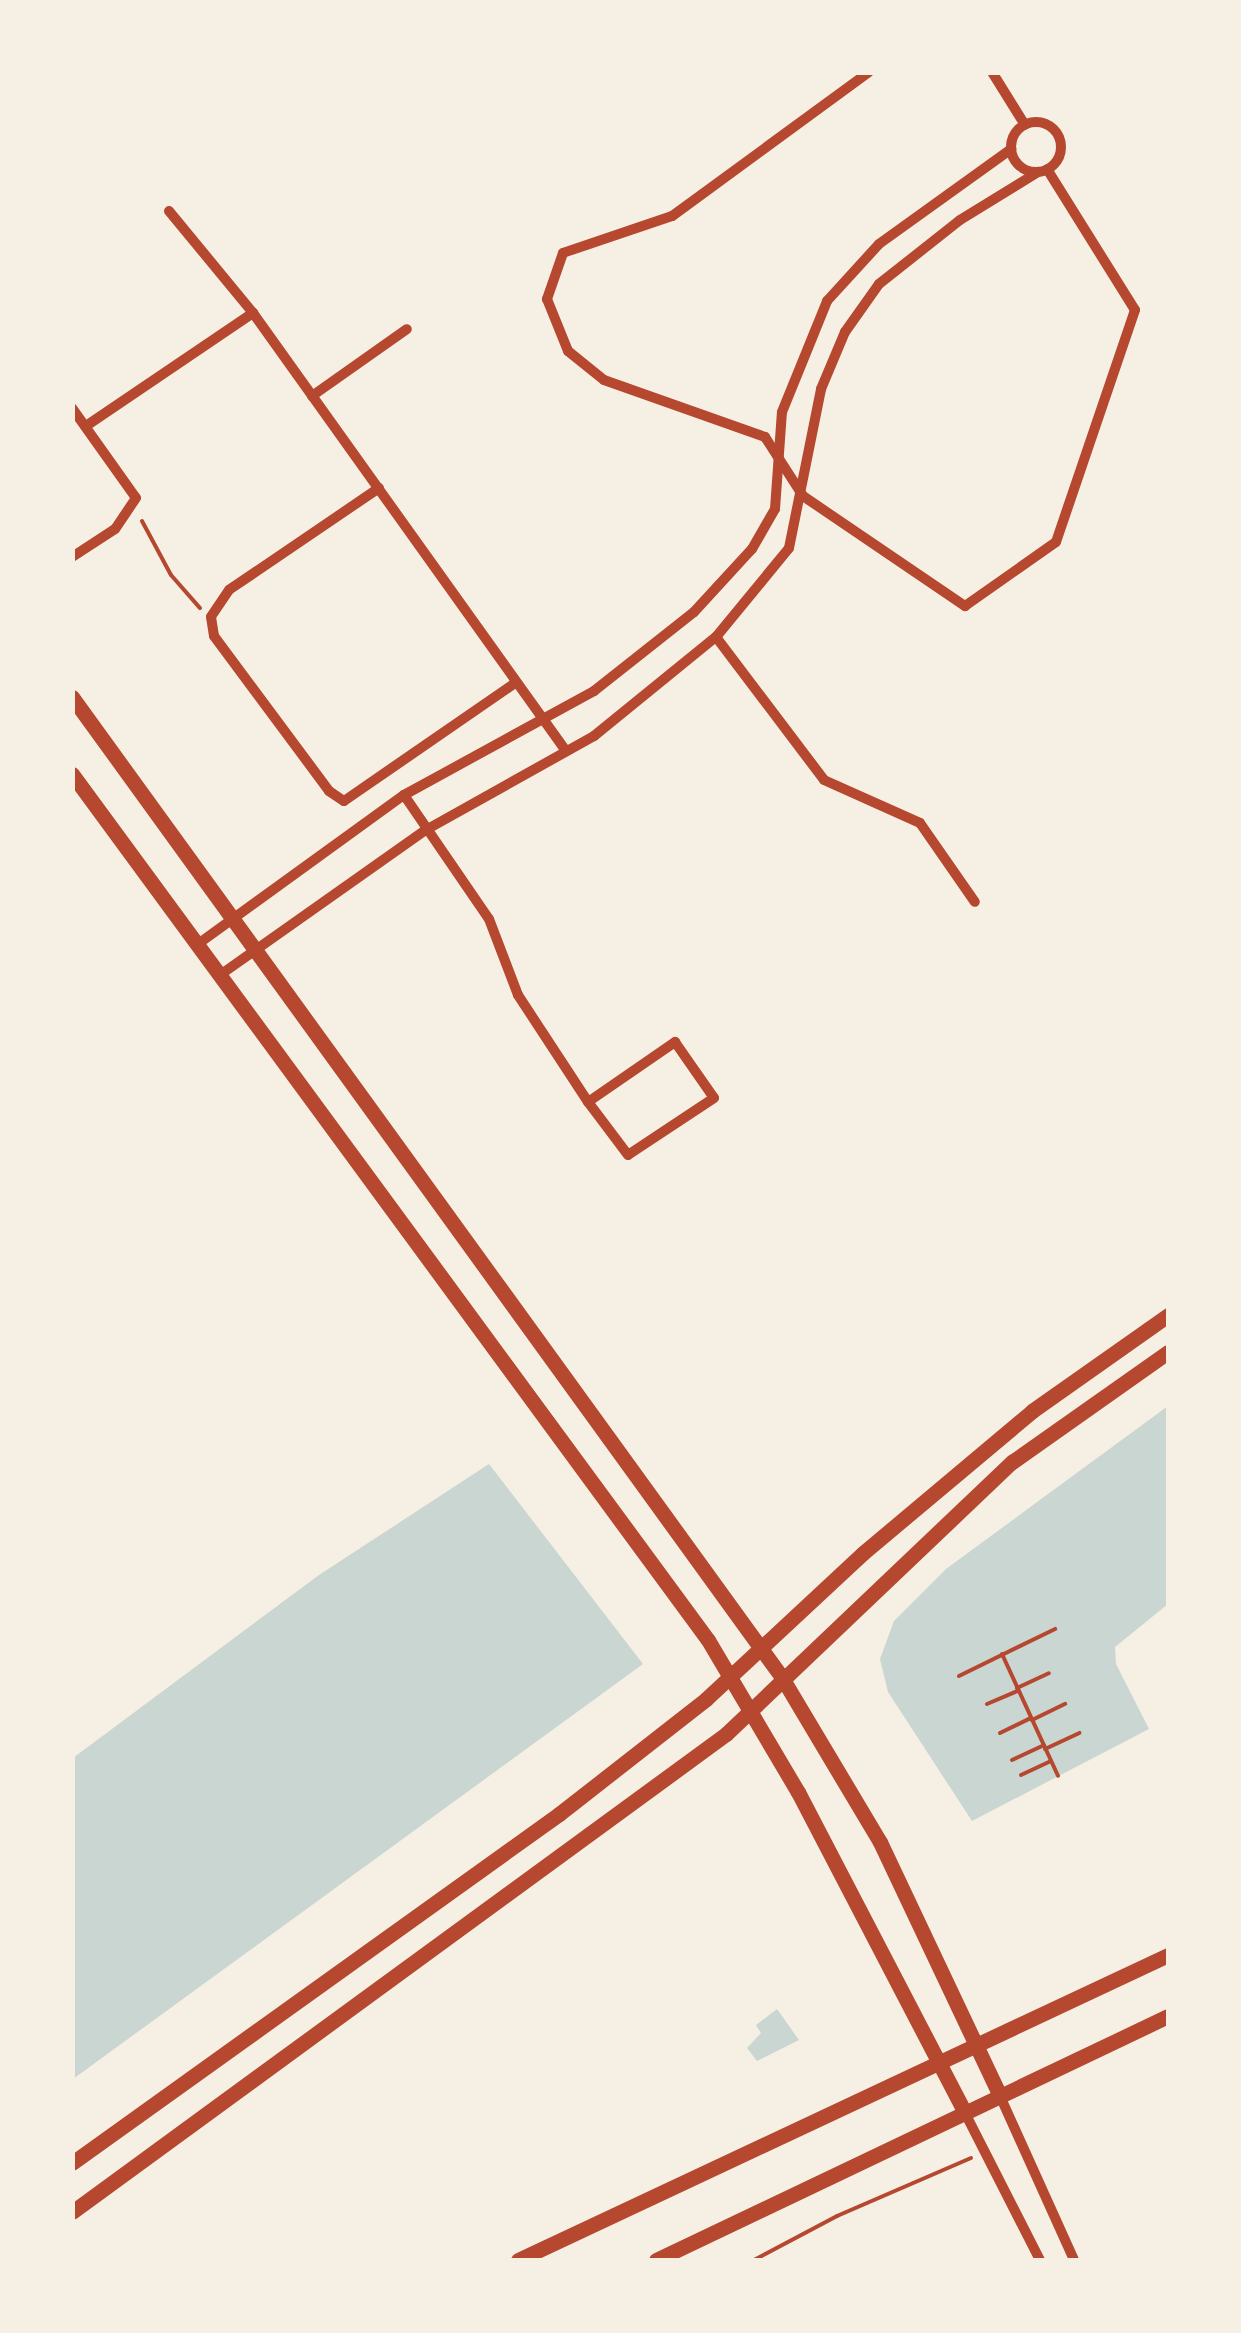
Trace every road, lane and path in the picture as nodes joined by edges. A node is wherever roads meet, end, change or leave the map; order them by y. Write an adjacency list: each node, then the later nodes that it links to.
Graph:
1 (869, 72): 12 (street)
2 (992, 72): 3 (street)
3 (1025, 125): 4 (street); 5 (street)
4 (1011, 149): 5 (street); 12 (street)
5 (1043, 171): 14 (street); 14 (street)
6 (168, 211): 7 (street)
7 (253, 313): 9 (street); 11 (street)
8 (408, 329): 9 (street)
9 (312, 396): 13 (street)
10 (72, 408): 11 (street)
11 (86, 426): 15 (street)
12 (780, 459): 14 (street); 21 (street)
13 (379, 488): 17 (street); 19 (street)
14 (804, 496): 18 (street)
15 (134, 510): 16 (street); 17 (path)
16 (72, 557)
17 (212, 617): 19 (street)
18 (716, 636): 22 (street); 26 (street)
19 (515, 683): 21 (street)
20 (72, 697): 27 (street)
21 (542, 719): 22 (street); 24 (street)
22 (566, 751): 25 (street)
23 (72, 774): 28 (street)
24 (404, 795): 25 (street); 27 (street)
25 (424, 831): 29 (street); 31 (street)
26 (975, 902)
27 (232, 919): 28 (street); 29 (street)
28 (198, 944): 30 (street)
29 (254, 949): 30 (street); 35 (street)
30 (220, 975): 38 (street)
31 (588, 1102): 31 (street)
32 (1168, 1315): 35 (street)
33 (1168, 1352): 39 (street)
34 (1055, 1629): 36 (path)
35 (762, 1648): 38 (street); 39 (street)
36 (1002, 1654): 40 (path); 41 (path)
37 (1049, 1673): 41 (path)
38 (731, 1676): 44 (street); 60 (street)
39 (781, 1676): 44 (street); 55 (street)
40 (959, 1676)
41 (1018, 1689): 42 (path); 45 (path)
42 (987, 1704)
43 (1066, 1704): 45 (path)
44 (750, 1708): 56 (street); 61 (street)
45 (1032, 1719): 46 (path); 48 (path)
46 (1000, 1733)
47 (1080, 1733): 48 (path)
48 (1044, 1747): 49 (path); 50 (path)
49 (1012, 1760)
50 (1051, 1761): 51 (path); 52 (path)
51 (1021, 1775)
52 (1058, 1776)
53 (1168, 1955): 55 (street)
54 (1168, 2016): 57 (street)
55 (976, 2044): 56 (street); 57 (street)
56 (936, 2064): 58 (street); 62 (street)
57 (1000, 2096): 58 (street); 66 (street)
58 (964, 2112): 63 (street); 65 (street)
59 (974, 2156): 64 (path)
60 (72, 2163)
61 (72, 2212)
62 (518, 2260)
63 (656, 2260)
64 (754, 2260)
65 (1040, 2260)
66 (1074, 2260)

